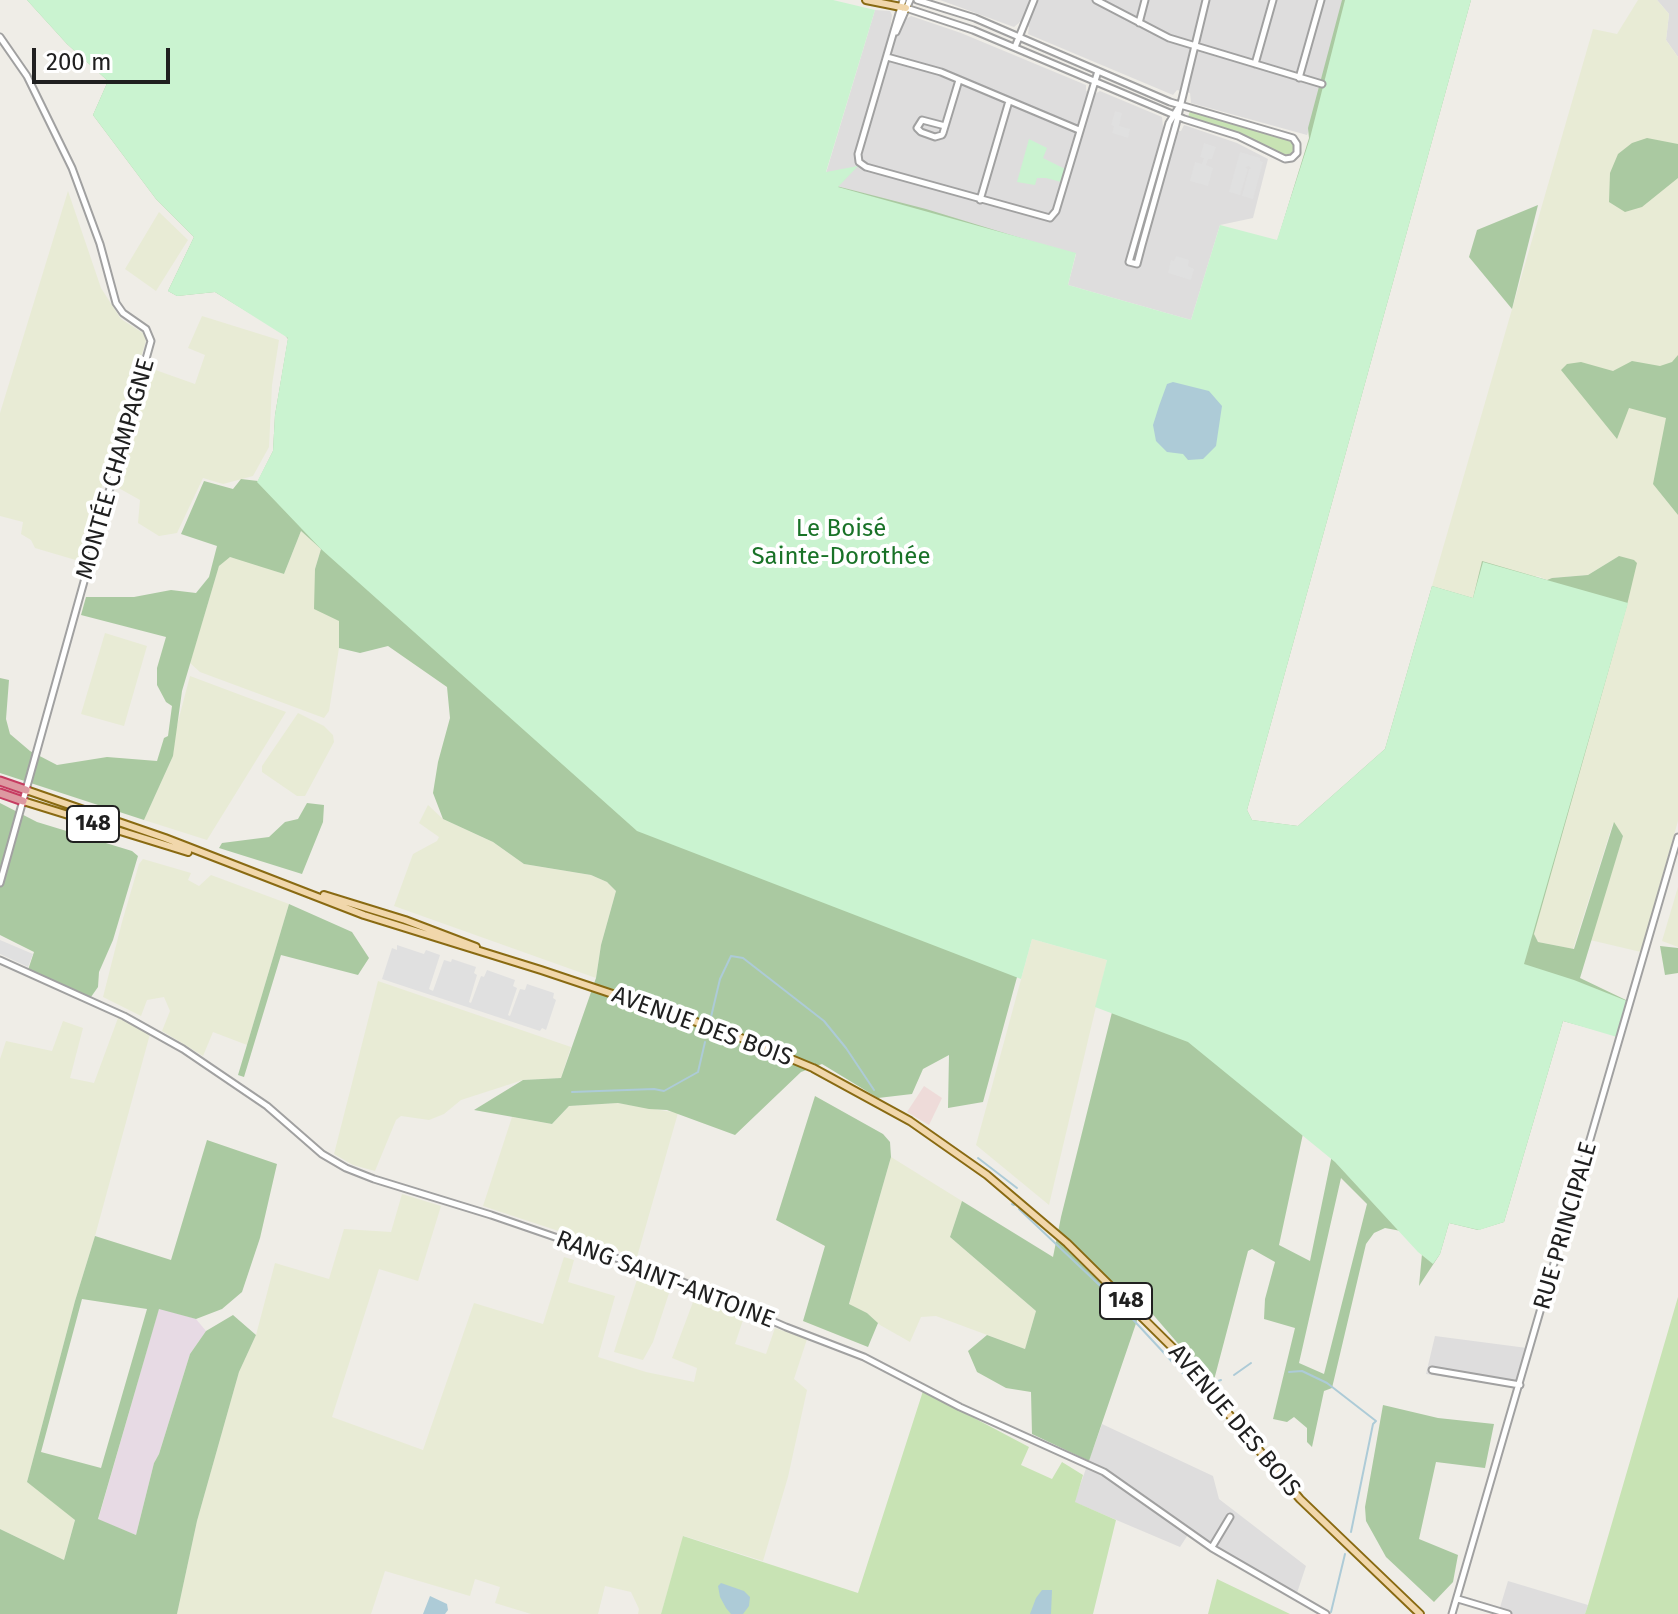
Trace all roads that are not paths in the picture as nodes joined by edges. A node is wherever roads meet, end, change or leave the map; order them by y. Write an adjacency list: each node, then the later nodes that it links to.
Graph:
1 (866, 0): 10 (main road)
2 (910, 0): 10 (street)
3 (917, 0): 13 (street)
4 (1034, 0): 13 (street)
5 (1096, 0): 11 (street)
6 (1145, 0): 11 (street)
7 (1206, 0): 14 (street)
8 (1273, 0): 17 (street)
9 (1321, 0): 19 (street)
10 (903, 5): 15 (street); 16 (street)
11 (1139, 23): 14 (street)
12 (0, 37): 30 (street, MONTÉE CHAMPAGNE)
13 (1019, 37): 15 (street); 18 (street)
14 (1195, 45): 17 (street); 24 (street)
15 (1015, 47): 21 (street)
16 (887, 57): 20 (street); 28 (street)
17 (1255, 65): 19 (street)
18 (1098, 71): 21 (street); 24 (street)
19 (1299, 78): 22 (street)
20 (959, 80): 23 (street); 26 (street)
21 (1094, 81): 25 (street); 27 (street)
22 (1322, 84)
23 (1009, 101): 27 (street); 28 (street)
24 (1180, 105): 25 (street); 25 (street)
25 (1176, 115): 25 (street)
26 (945, 126): 26 (street)
27 (1079, 130): 28 (street)
28 (980, 200)
29 (0, 781): 30 (highway)
30 (26, 790): 32 (street, MONTÉE CHAMPAGNE); 34 (main road, AVENUE DES BOIS / 148)
31 (0, 793): 32 (highway)
32 (23, 801): 34 (main road, AVENUE DES BOIS / 148); 35 (street, MONTÉE CHAMPAGNE)
33 (1678, 837): 38 (street, RUE PRINCIPALE)
34 (207, 856): 43 (main road, AVENUE DES BOIS / 148)
35 (0, 883)
36 (0, 960): 40 (street, RANG SAINT-ANTOINE)
37 (1432, 1370): 38 (street)
38 (1520, 1385): 41 (street, RUE PRINCIPALE)
39 (1230, 1517): 40 (street)
40 (1212, 1548): 42 (street, RANG SAINT-ANTOINE)
41 (1458, 1599): 44 (street, RUE PRINCIPALE); 45 (street)
42 (1326, 1614)
43 (1420, 1614)
44 (1452, 1614)
45 (1508, 1614)

